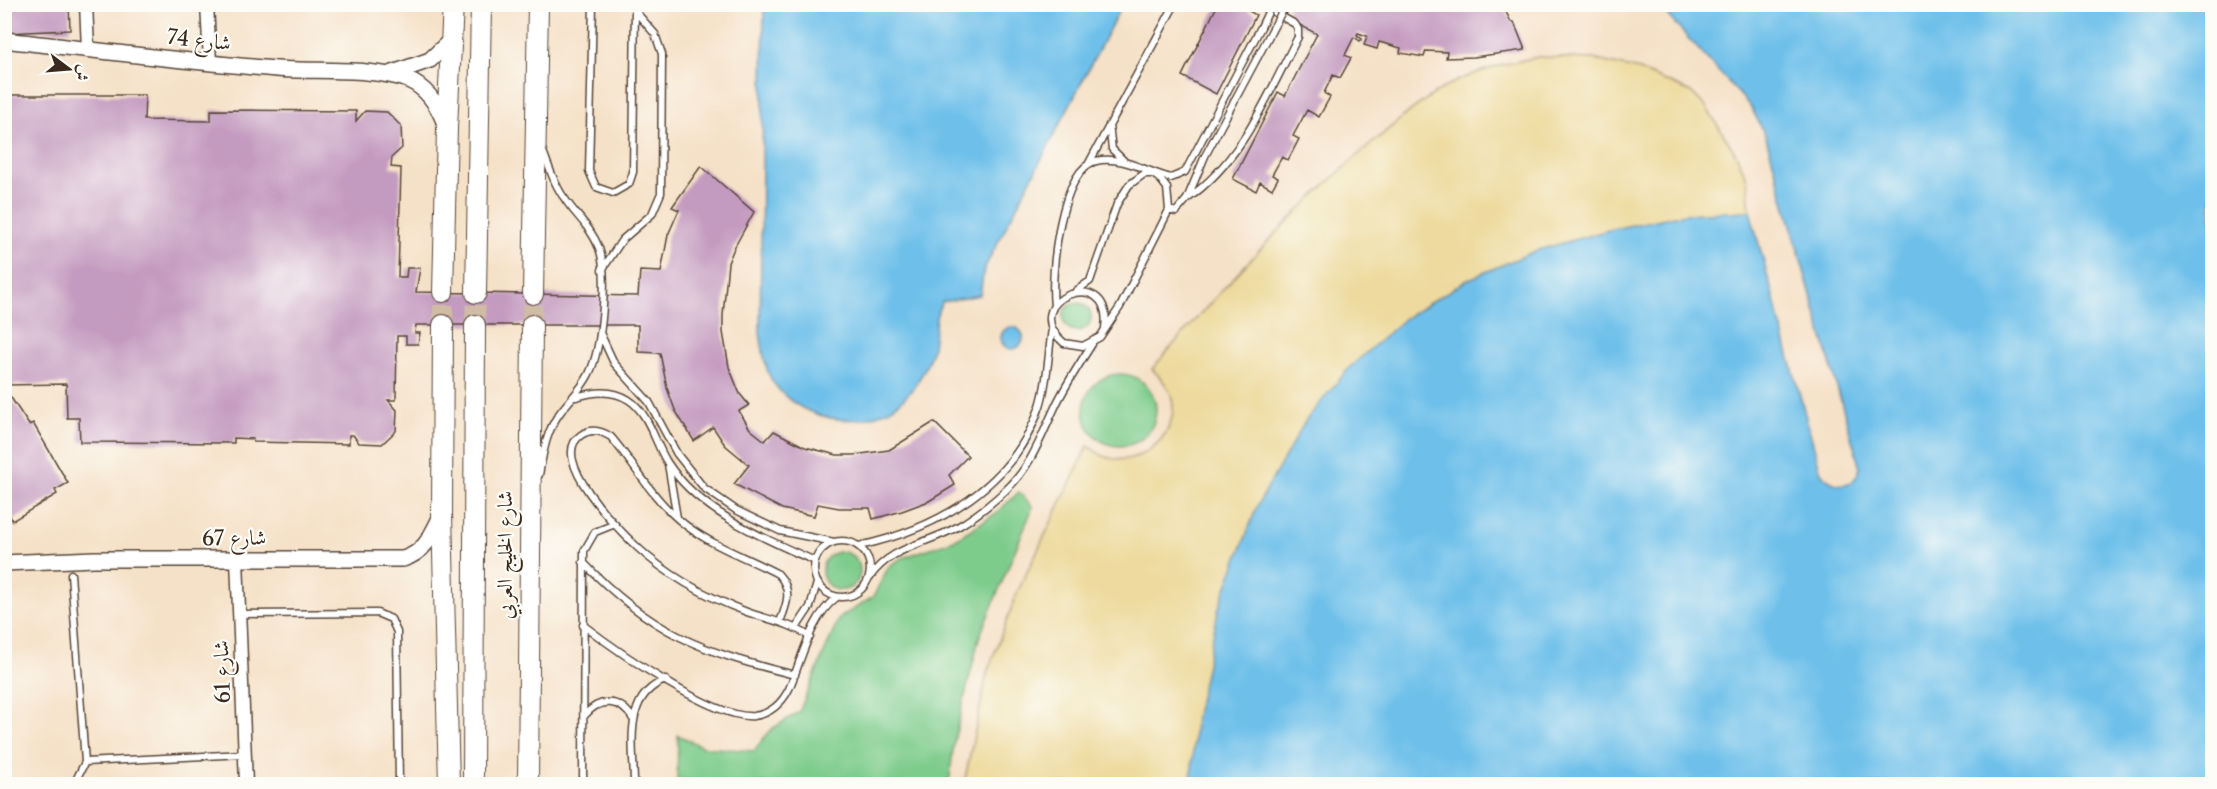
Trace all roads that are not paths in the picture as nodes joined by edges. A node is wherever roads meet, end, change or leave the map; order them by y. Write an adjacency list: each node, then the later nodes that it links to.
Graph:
1 (86, 4): 14 (street)
2 (207, 4): 15 (street)
3 (453, 4): 13 (main road)
4 (481, 4): 28 (main road)
5 (538, 4): 19 (main road)
6 (593, 4): 11 (lane)
7 (1175, 4): 17 (lane)
8 (1259, 4): 23 (lane)
9 (1272, 4): 22 (lane, bridge)
10 (1286, 4): 23 (lane, bridge)
11 (635, 8): 25 (lane)
12 (4, 40): 14 (street, شارع 74)
13 (451, 40): 16 (street, شارع 74); 18 (main road)
14 (88, 49): 15 (street, شارع 74)
15 (210, 62): 16 (street, شارع 74)
16 (389, 75): 18 (street, شارع 74)
17 (1109, 125): 20 (lane); 21 (lane)
18 (447, 128): 27 (main road)
19 (535, 134): 25 (lane); 29 (main road)
20 (1125, 162): 21 (lane); 22 (lane)
21 (1089, 164): 30 (lane)
22 (1152, 174): 24 (lane); 26 (lane)
23 (1187, 200): 24 (lane)
24 (1169, 210): 35 (lane)
25 (602, 270): 36 (lane)
26 (1076, 291): 30 (lane); 35 (lane)
27 (443, 292)
28 (476, 293)
29 (533, 294)
30 (1054, 305): 34 (lane)
31 (443, 325): 40 (main road)
32 (475, 325): 71 (main road, شارع الخليج العربي)
33 (532, 325): 42 (main road, شارع الخليج العربي)
34 (1052, 328): 37 (lane); 45 (lane)
35 (1105, 328): 37 (lane)
36 (601, 335): 38 (lane); 44 (lane)
37 (1092, 343): 51 (lane)
38 (575, 397): 39 (lane); 42 (lane)
39 (668, 464): 41 (lane); 47 (lane)
40 (442, 514): 46 (street, شارع 67); 63 (main road)
41 (677, 519): 43 (lane); 55 (lane)
42 (529, 522): 72 (main road, شارع الخليج العربي)
43 (615, 524): 49 (lane); 55 (lane)
44 (834, 542): 45 (lane); 47 (lane)
45 (859, 546): 51 (lane)
46 (237, 559): 48 (street, شارع 67); 54 (street, شارع 61)
47 (815, 561): 52 (lane)
48 (4, 562)
49 (583, 562): 56 (lane); 59 (lane)
50 (71, 573): 65 (lane)
51 (869, 578): 53 (lane)
52 (817, 582): 53 (lane); 57 (lane)
53 (837, 597): 58 (lane)
54 (240, 614): 64 (street, شارع 61); 68 (lane)
55 (780, 622): 57 (lane)
56 (583, 624): 60 (lane); 61 (lane)
57 (796, 628): 58 (lane)
58 (810, 638): 59 (lane)
59 (795, 675): 60 (lane)
60 (666, 680): 62 (lane)
61 (585, 715): 62 (lane); 73 (lane)
62 (633, 718): 74 (lane)
63 (448, 747): 69 (main road); 70 (main road)
64 (244, 754): 65 (lane); 67 (street, شارع 61)
65 (85, 762): 66 (lane)
66 (74, 784)
67 (246, 784)
68 (399, 784)
69 (449, 784)
70 (456, 784)
71 (473, 784)
72 (528, 784)
73 (584, 784)
74 (634, 784)

